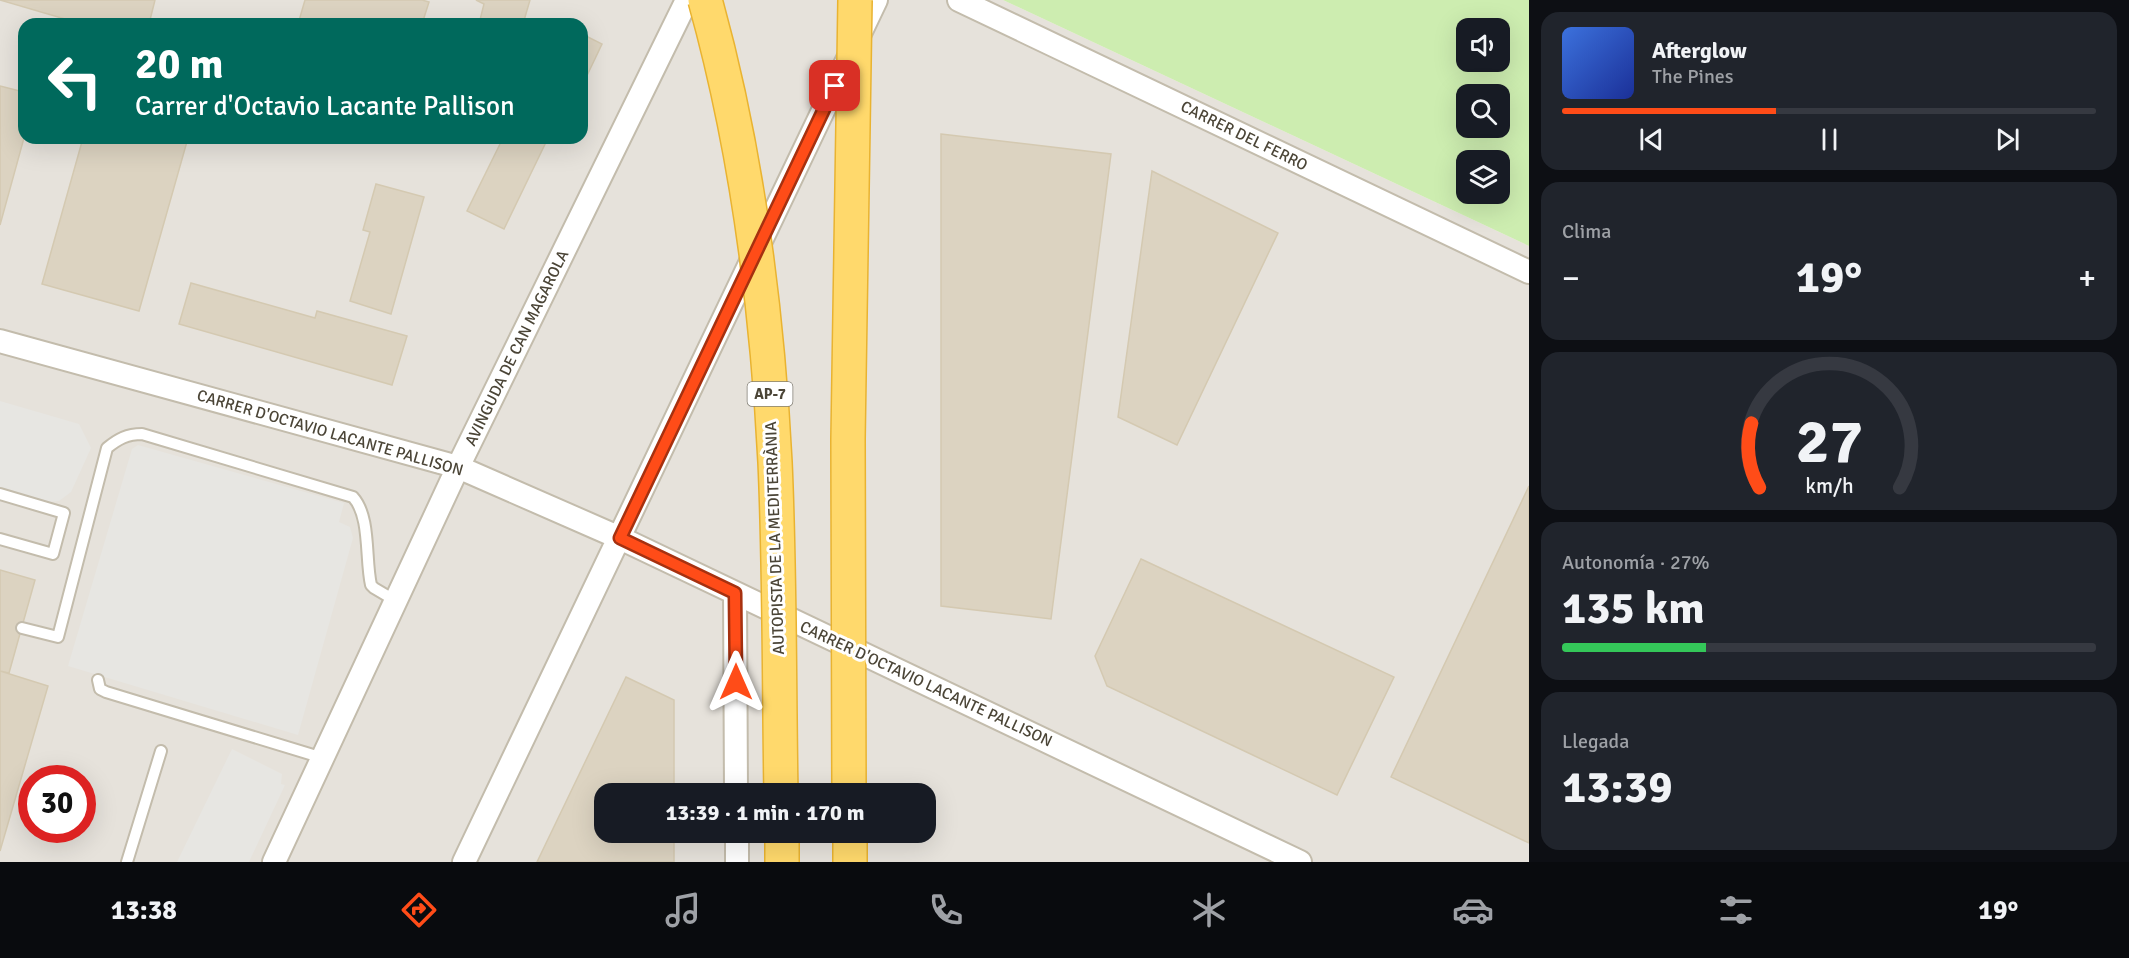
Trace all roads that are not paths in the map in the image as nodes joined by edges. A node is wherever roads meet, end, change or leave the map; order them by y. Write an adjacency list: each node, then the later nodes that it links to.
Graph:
1 (687, 0): 8 (street, AVINGUDA DE CAN MAGAROLA)
2 (705, 0): 19 (highway, AUTOPISTA DE LA MEDITERRÀNIA / AP-7, bridge)
3 (855, 0): 20 (highway, bridge)
4 (876, 0): 10 (street)
5 (959, 0): 6 (street, CARRER DEL FERRO)
6 (1529, 272)
7 (0, 340): 8 (street, CARRER D'OCTAVIO LACANTE PALLISON)
8 (458, 467): 10 (street, CARRER D'OCTAVIO LACANTE PALLISON); 13 (street, AVINGUDA DE CAN MAGAROLA)
9 (0, 494): 11 (lane)
10 (620, 538): 12 (street, CARRER D'OCTAVIO LACANTE PALLISON); 26 (street)
11 (0, 539)
12 (735, 593): 18 (street); 30 (street, CARRER D'OCTAVIO LACANTE PALLISON)
13 (396, 601): 14 (lane); 17 (street, AVINGUDA DE CAN MAGAROLA)
14 (22, 628)
15 (98, 680): 17 (lane)
16 (161, 751): 24 (lane)
17 (322, 758): 25 (street, AVINGUDA DE CAN MAGAROLA)
18 (736, 783)
19 (781, 783)
20 (849, 783)
21 (737, 843): 27 (street)
22 (782, 843): 28 (highway)
23 (850, 843): 29 (highway)
24 (127, 862)
25 (274, 862)
26 (464, 862)
27 (737, 862)
28 (783, 862)
29 (850, 862)
30 (1300, 862)

